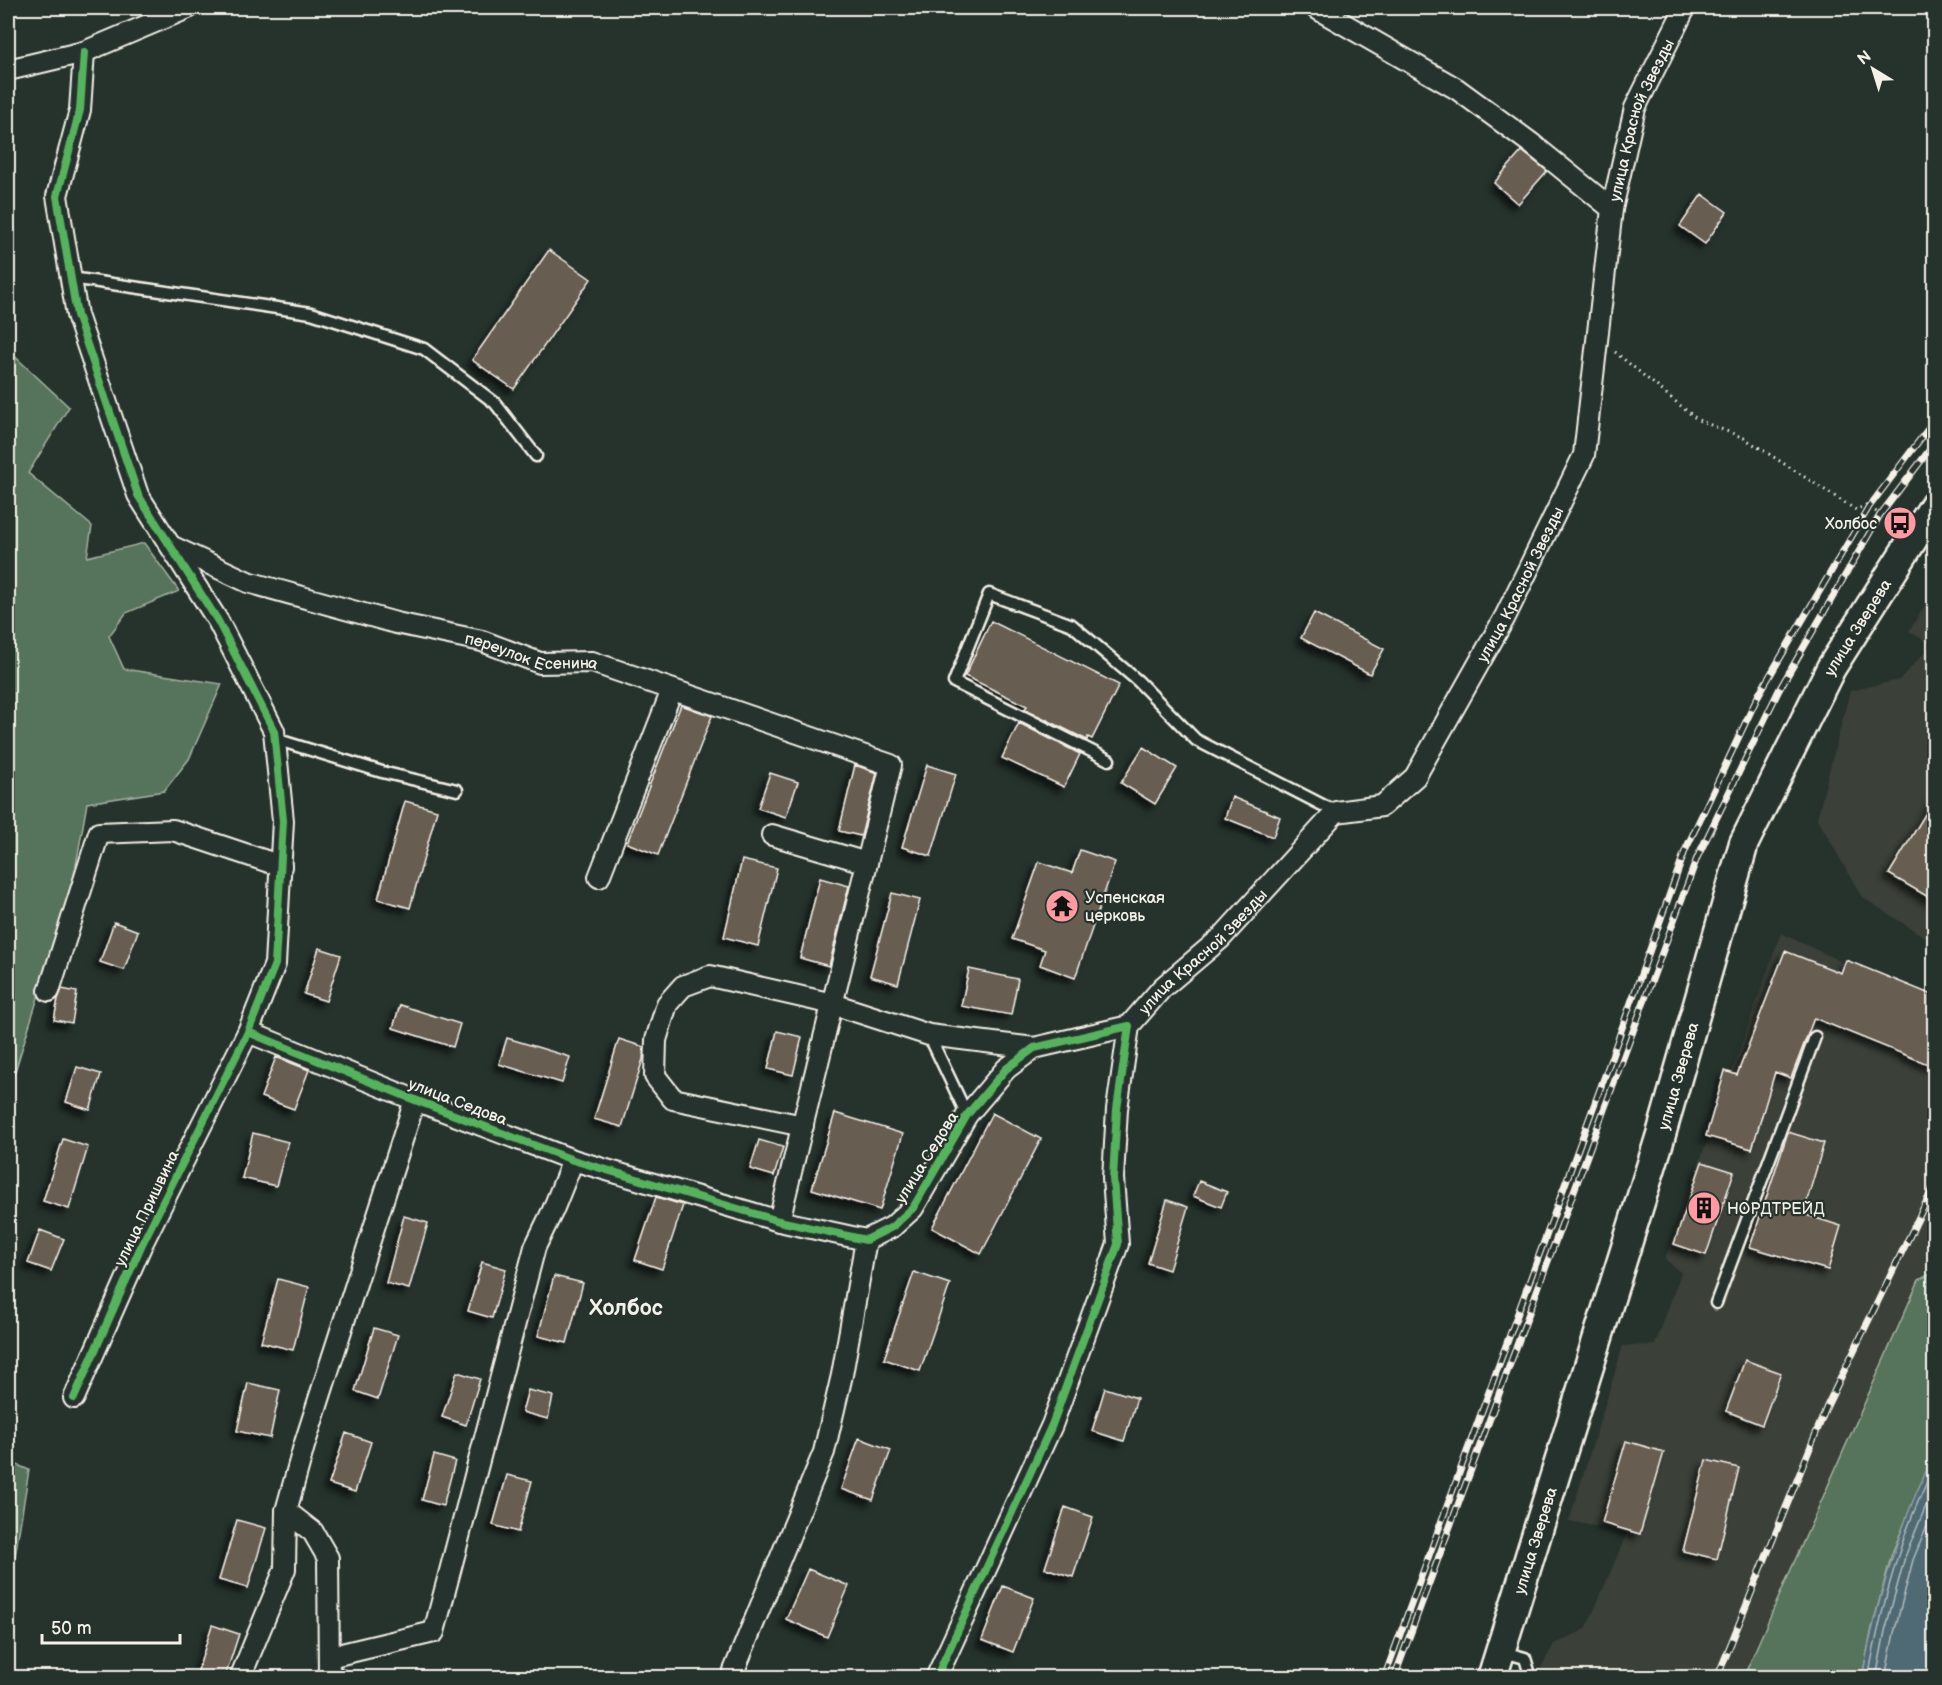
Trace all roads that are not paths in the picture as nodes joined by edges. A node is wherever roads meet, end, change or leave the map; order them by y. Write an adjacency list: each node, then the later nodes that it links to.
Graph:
1 (188, 8): 4 (street)
2 (1316, 8): 6 (street)
3 (1685, 8): 6 (street, улица Красной Звезды)
4 (84, 52): 5 (street); 7 (street, улица Пришвина)
5 (8, 70)
6 (1612, 209): 15 (street, улица Красной Звезды)
7 (71, 278): 8 (lane); 10 (street, улица Пришвина)
8 (536, 456)
9 (1935, 506): 37 (main road, улица Зверева)
10 (171, 546): 11 (street, переулок Есенина); 12 (street, улица Пришвина)
11 (672, 690): 17 (street, переулок Есенина); 19 (street)
12 (275, 739): 14 (lane); 18 (street, улица Пришвина)
13 (1109, 760): 15 (lane)
14 (457, 790)
15 (1336, 812): 22 (street, улица Красной Звезды)
16 (772, 835): 17 (street)
17 (867, 864): 21 (street)
18 (280, 866): 20 (street); 23 (street, улица Пришвина)
19 (599, 877)
20 (49, 990)
21 (833, 1004): 24 (street); 29 (street); 29 (street)
22 (1129, 1026): 26 (street, улица Седова); 41 (street)
23 (248, 1032): 27 (street, улица Седова); 34 (street, улица Пришвина)
24 (929, 1035): 26 (street); 28 (lane)
25 (1815, 1037): 33 (lane)
26 (1034, 1048): 28 (street, улица Седова)
27 (415, 1100): 30 (street, улица Седова); 35 (street)
28 (967, 1115): 32 (street, улица Седова)
29 (803, 1125): 31 (street)
30 (573, 1160): 31 (street, улица Седова); 36 (street)
31 (779, 1221): 32 (street, улица Седова)
32 (866, 1240): 40 (street)
33 (1716, 1303)
34 (74, 1398)
35 (286, 1511): 36 (street); 38 (street)
36 (329, 1656): 39 (street)
37 (1496, 1664): 42 (lane)
38 (240, 1677)
39 (337, 1677)
40 (731, 1677)
41 (936, 1677)
42 (1531, 1677)

